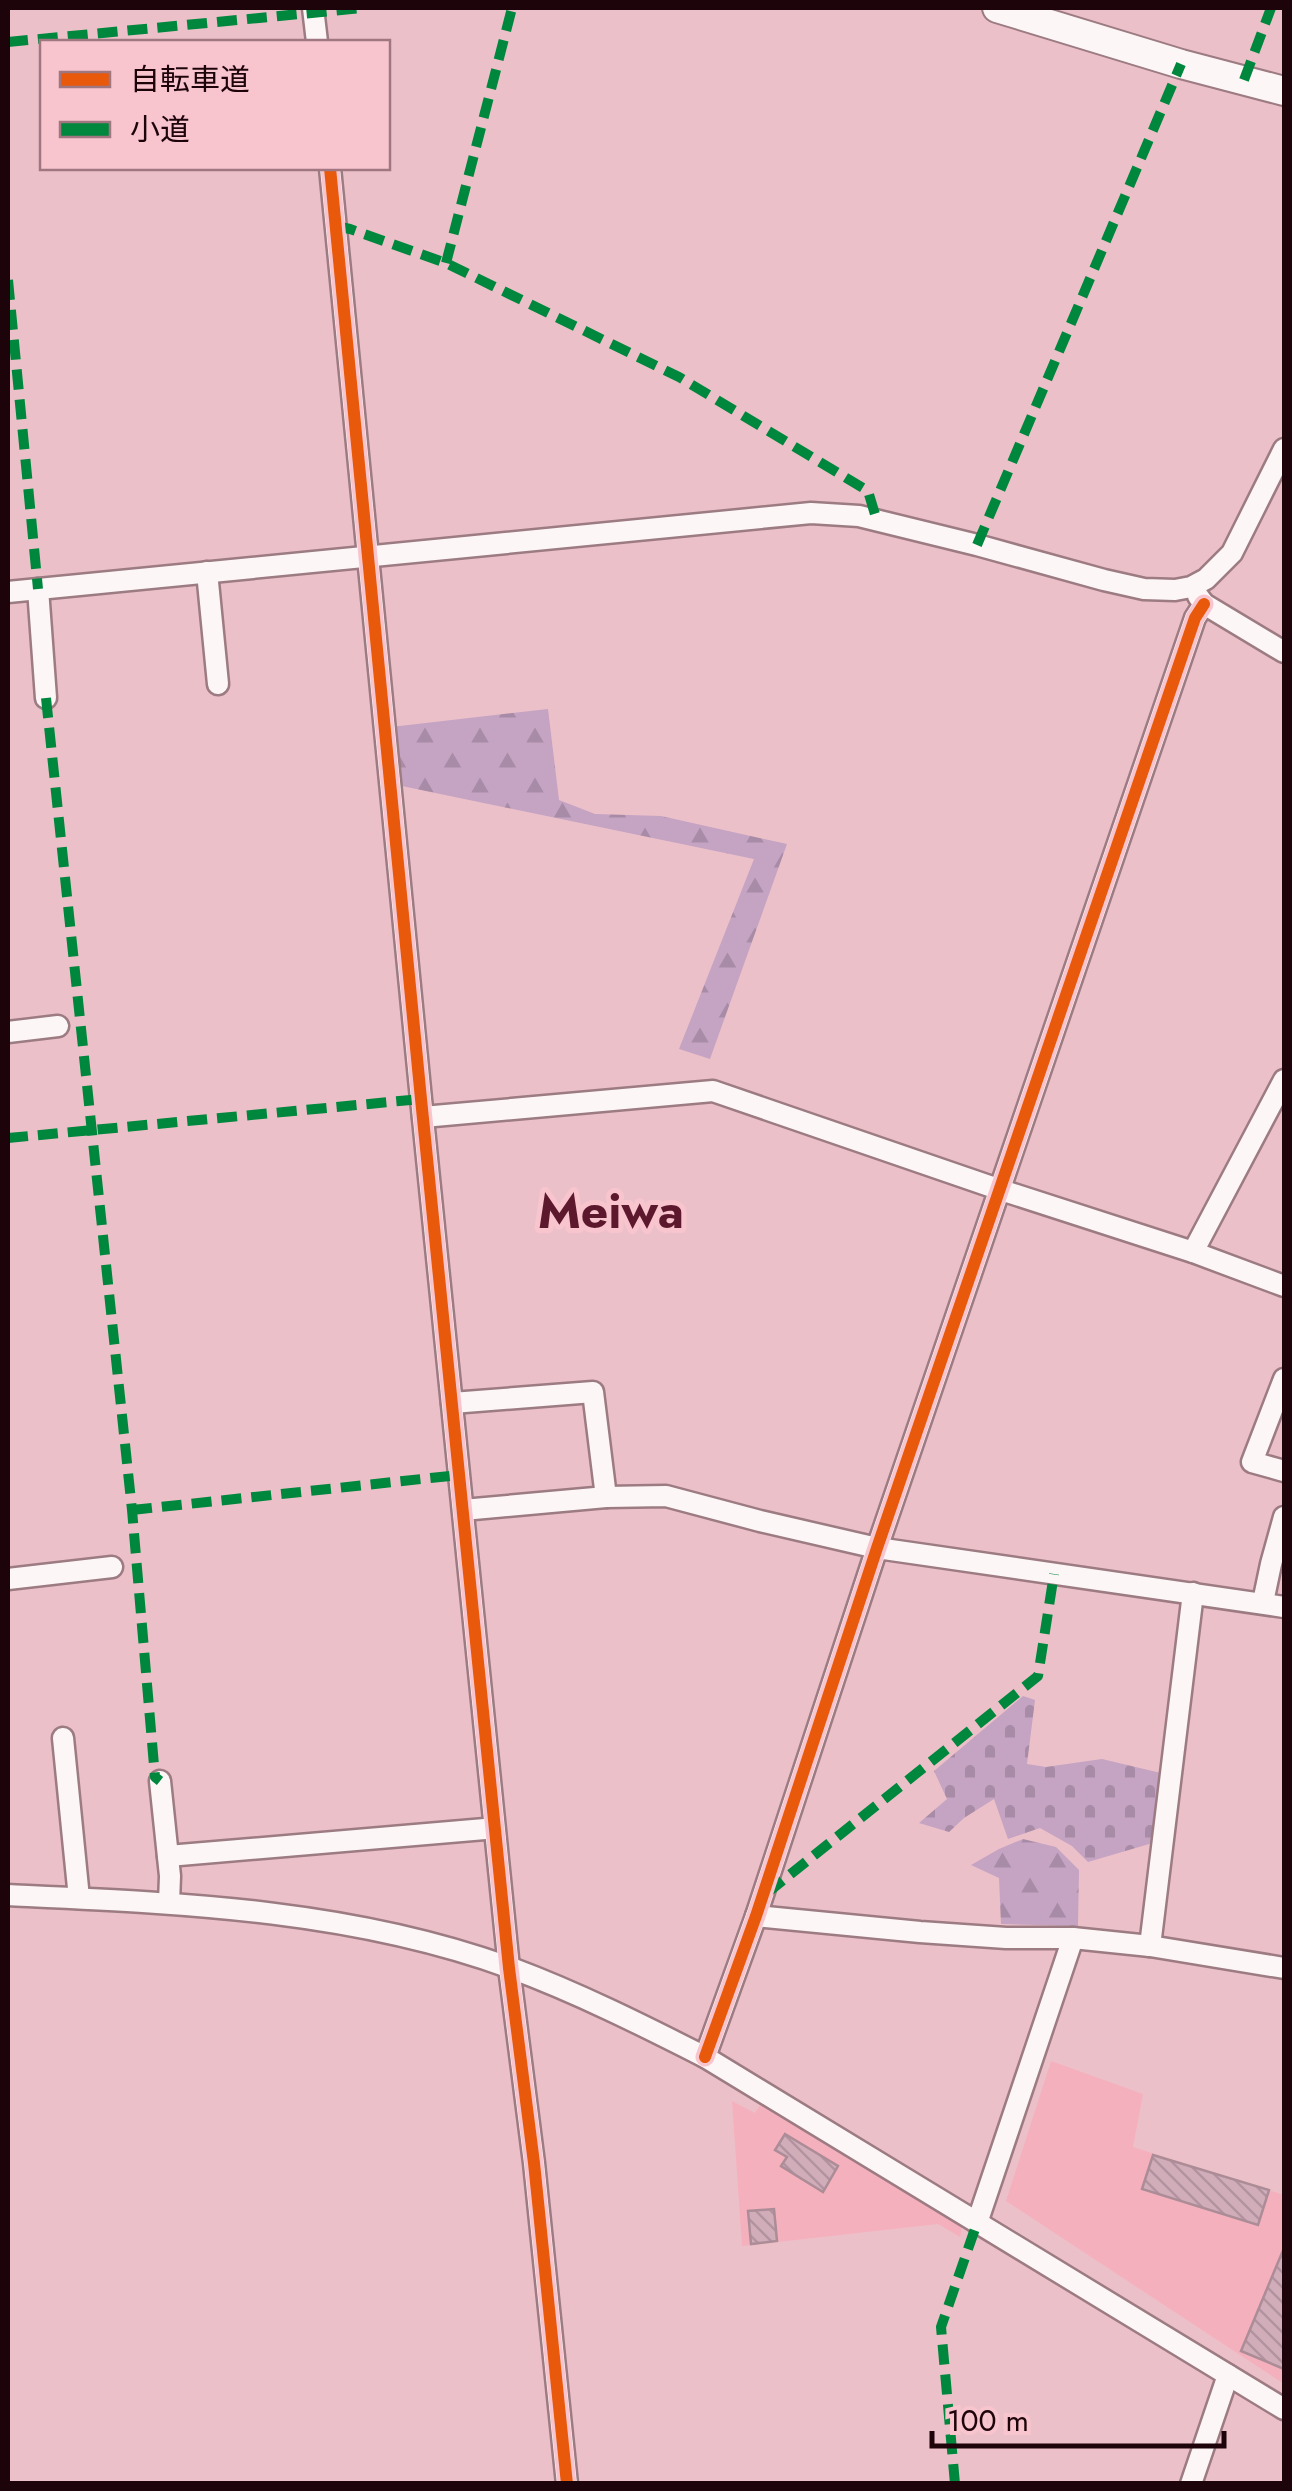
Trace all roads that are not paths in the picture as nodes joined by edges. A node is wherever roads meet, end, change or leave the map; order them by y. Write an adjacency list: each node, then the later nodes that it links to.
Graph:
1 (313, 8): 3 (street)
2 (997, 8): 4 (main road)
3 (317, 40)
4 (1284, 90)
5 (330, 170): 7 (street)
6 (1284, 449): 11 (street)
7 (369, 557): 8 (street); 11 (street); 18 (street)
8 (207, 572): 9 (street); 13 (street)
9 (38, 589): 10 (street); 14 (street)
10 (8, 592)
11 (1197, 595): 12 (street); 19 (street)
12 (1284, 652)
13 (218, 684)
14 (46, 698)
15 (58, 1026): 16 (street)
16 (8, 1032)
17 (1284, 1080): 20 (street)
18 (423, 1118): 19 (street); 23 (street)
19 (1001, 1190): 20 (street); 28 (street)
20 (1192, 1252): 21 (street)
21 (1284, 1286)
22 (1284, 1379): 24 (street)
23 (452, 1404): 25 (street); 26 (street)
24 (1284, 1471)
25 (606, 1496): 26 (street); 28 (street)
26 (463, 1510): 43 (street)
27 (1284, 1518): 32 (street)
28 (877, 1548): 31 (street); 40 (street)
29 (112, 1567): 30 (street)
30 (8, 1578)
31 (1193, 1593): 32 (street); 42 (street)
32 (1274, 1605)
33 (63, 1738): 38 (street)
34 (160, 1780): 36 (street)
35 (485, 1829): 36 (street)
36 (168, 1856): 39 (street)
37 (8, 1895): 38 (street)
38 (79, 1898): 39 (street)
39 (169, 1903): 43 (street)
40 (756, 1916): 41 (street); 45 (street)
41 (1073, 1938): 42 (street); 46 (street)
42 (1150, 1946): 44 (street)
43 (510, 1968): 45 (street); 49 (street)
44 (1284, 1968)
45 (706, 2057): 46 (street)
46 (976, 2223): 47 (street)
47 (1228, 2375): 48 (street); 50 (street)
48 (1284, 2410)
49 (567, 2484)
50 (1191, 2484)

